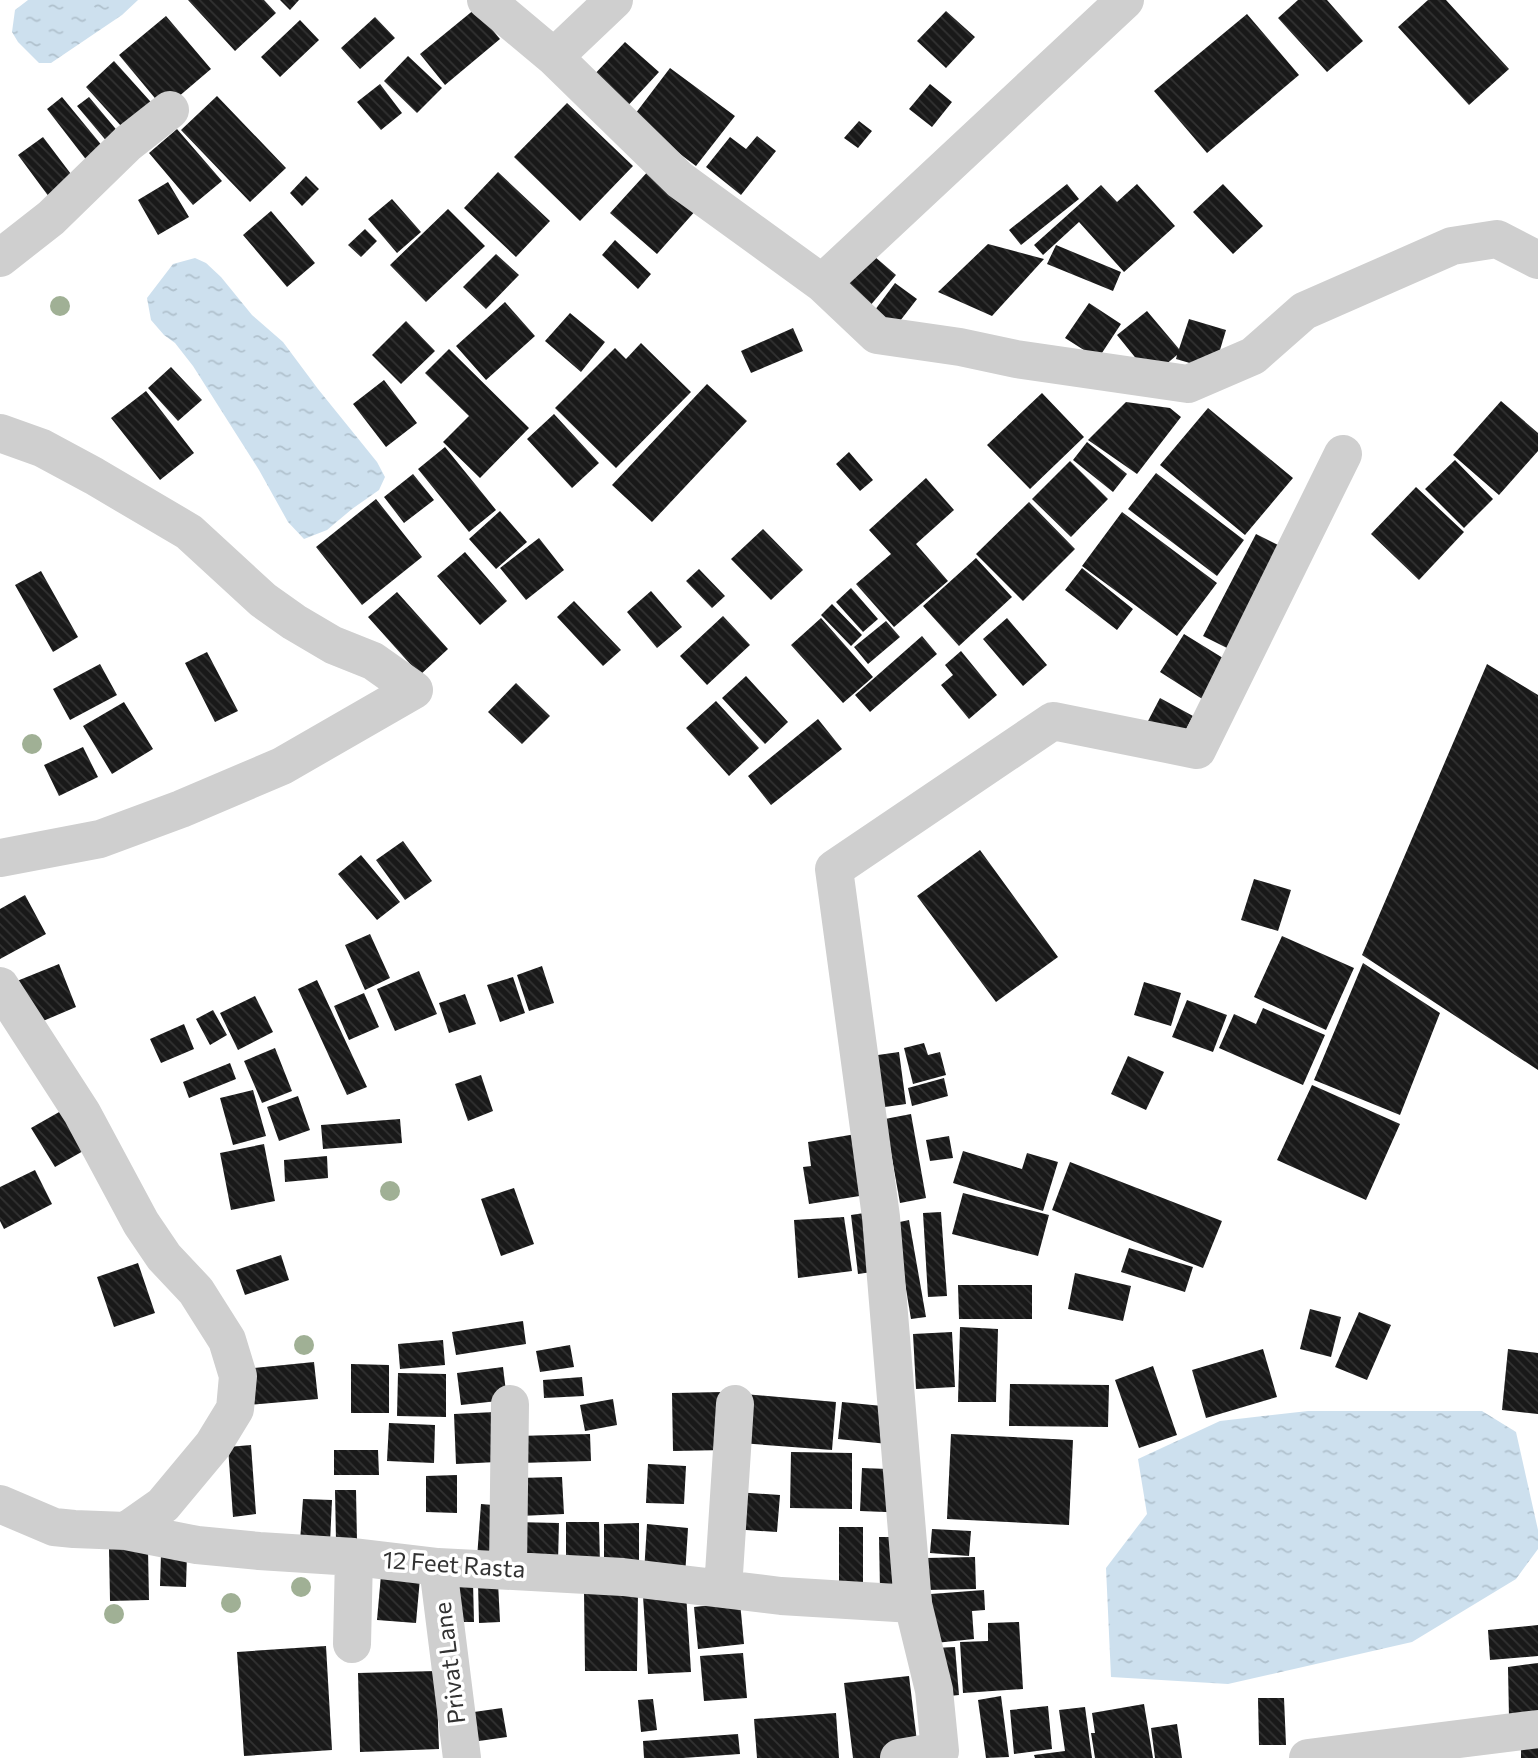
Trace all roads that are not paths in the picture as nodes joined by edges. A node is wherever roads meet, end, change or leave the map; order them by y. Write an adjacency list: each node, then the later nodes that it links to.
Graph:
1 (486, 0): 4 (street)
2 (614, 0): 4 (street)
3 (1125, 0): 8 (street)
4 (554, 57): 8 (street)
5 (170, 110): 6 (street)
6 (0, 258)
7 (1538, 260): 8 (street)
8 (821, 283)
9 (0, 433): 11 (street)
10 (1343, 454): 21 (street)
11 (0, 858)
12 (0, 986): 16 (street)
13 (510, 1404): 19 (street)
14 (735, 1404): 20 (street)
15 (0, 1504): 16 (street, 12 Feet Rasta)
16 (126, 1531): 17 (street, 12 Feet Rasta)
17 (354, 1557): 18 (street, 12 Feet Rasta); 22 (street)
18 (438, 1567): 19 (street, 12 Feet Rasta); 24 (street, Privat Lane)
19 (509, 1570): 20 (street, 12 Feet Rasta)
20 (723, 1589): 21 (street, 12 Feet Rasta)
21 (913, 1604): 25 (street)
22 (352, 1644)
23 (1538, 1729): 26 (street)
24 (462, 1758)
25 (899, 1758)
26 (1308, 1758)

